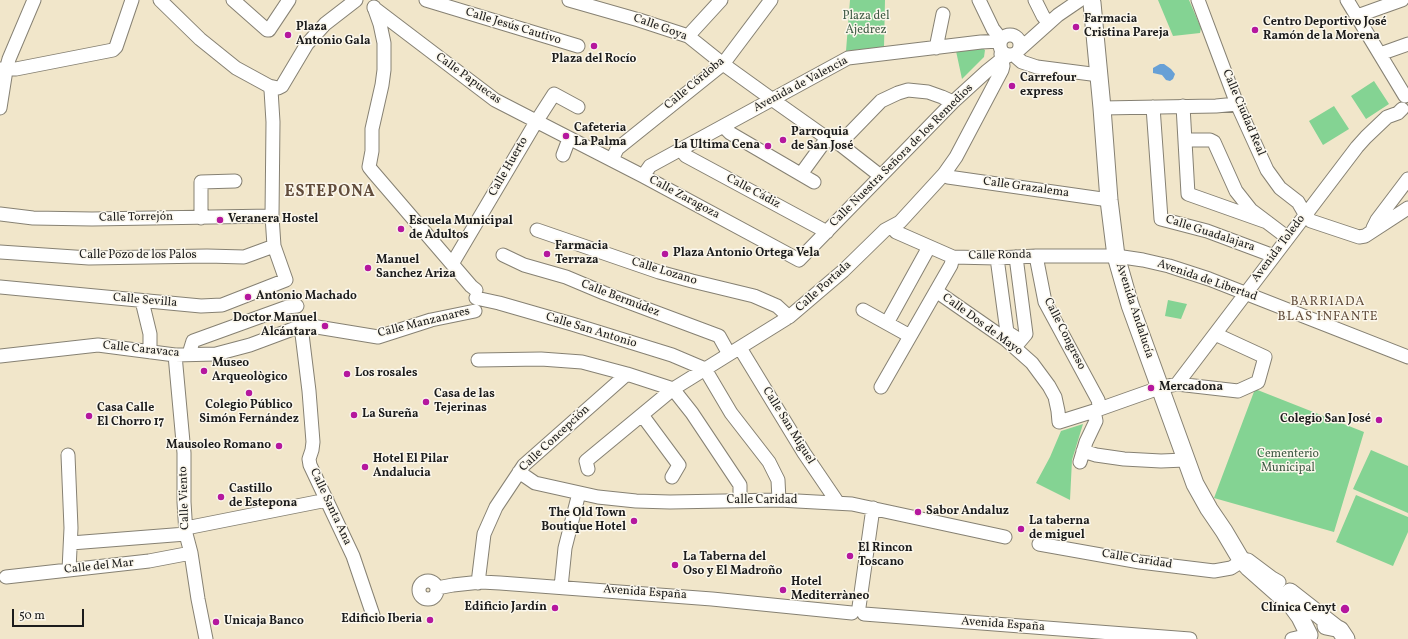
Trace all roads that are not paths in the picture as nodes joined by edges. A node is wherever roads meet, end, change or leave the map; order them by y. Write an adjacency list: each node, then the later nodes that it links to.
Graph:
1 (34, 0): 29 (street)
2 (132, 0): 29 (street)
3 (160, 0): 32 (street)
4 (233, 0): 13 (street)
5 (356, 0): 32 (street)
6 (426, 0): 24 (street, Calle Jesús Cautivo)
7 (771, 0): 28 (street, Calle Córdoba)
8 (980, 0): 26 (street)
9 (1036, 0): 20 (street)
10 (1198, 0): 38 (street, Calle Ciudad Real)
11 (1348, 0): 19 (street)
12 (1402, 0): 19 (street)
13 (286, 1)
14 (573, 1): 21 (street, Calle Goya)
15 (718, 1): 21 (street)
16 (1088, 1): 20 (street); 31 (main road, Avenida Andalucía)
17 (372, 4): 45 (street, Calle Papuecas); 83 (street)
18 (943, 14): 25 (street)
19 (1357, 16): 27 (street)
20 (1053, 18): 26 (street)
21 (688, 36): 28 (street, Calle Goya)
22 (981, 42): 25 (street, Avenida de Valencia); 26 (street, Avenida de Valencia); 30 (street)
23 (1408, 44): 27 (street)
24 (578, 46)
25 (936, 48): 35 (street, Avenida de Valencia)
26 (1008, 48): 30 (street, Calle Nuestra Señora de los Remedios); 31 (street); 36 (street, Calle Portada)
27 (1380, 54): 34 (street)
28 (723, 64): 35 (street, Calle Goya); 52 (street, Calle Córdoba)
29 (3, 69): 42 (street)
30 (987, 71): 33 (street, Calle Nuestra Señora de los Remedios)
31 (1099, 75): 43 (main road, Avenida Andalucía)
32 (275, 86): 64 (street)
33 (968, 88): 36 (street); 37 (street, Calle Nuestra Señora de los Remedios)
34 (1407, 95): 44 (street)
35 (773, 100): 46 (street, Avenida de Valencia); 48 (street, Calle Goya)
36 (985, 101): 54 (street, Calle Portada)
37 (953, 102): 48 (street); 55 (street, Calle Nuestra Señora de los Remedios)
38 (1238, 104): 40 (street); 63 (street, Calle Ciudad Real)
39 (578, 106): 45 (street, Calle Huerto)
40 (1183, 106): 41 (street); 49 (street)
41 (1153, 107): 43 (street); 78 (street, Calle Guadalajara)
42 (0, 108)
43 (1102, 108): 60 (main road, Avenida Andalucía)
44 (1405, 110): 63 (street, Avenida Toledo)
45 (536, 122): 47 (street, Calle Papuecas); 83 (street, Calle Huerto)
46 (726, 126): 50 (street, Avenida de Valencia); 53 (street)
47 (569, 139): 51 (street); 52 (street, Calle Zaragoza)
48 (831, 139): 53 (street); 55 (street, Calle Goya)
49 (1184, 140): 66 (street); 66 (street)
50 (681, 150): 56 (street, Avenida de Valencia); 70 (street, Calle Cádiz)
51 (563, 155)
52 (612, 160): 56 (street, Calle Zaragoza)
53 (801, 174): 59 (street)
54 (944, 174): 60 (street, Calle Grazalema); 67 (street, Calle Portada)
55 (882, 175): 70 (street, Calle Nuestra Señora de los Remedios)
56 (643, 176): 82 (street, Calle Zaragoza)
57 (1408, 179): 69 (street)
58 (235, 181): 65 (street)
59 (814, 182)
60 (1109, 200): 77 (main road, Avenida Andalucía)
61 (1408, 208): 69 (street)
62 (0, 214): 65 (street, Calle Torrejón)
63 (1305, 214): 69 (street); 71 (street, Avenida Toledo)
64 (272, 216): 65 (street, Calle Torrejón); 72 (street)
65 (201, 218)
66 (1267, 222): 71 (street)
67 (892, 226): 73 (street, Calle Ronda); 92 (street, Calle Portada)
68 (537, 230): 92 (street, Calle Lozano)
69 (1373, 230)
70 (827, 232): 82 (street, Calle Nuestra Señora de los Remedios)
71 (1288, 238): 78 (street, Avenida Toledo)
72 (274, 246): 74 (street, Calle Pozo de los Palos); 89 (street, Calle Sevilla)
73 (929, 247): 79 (street, Calle Ronda); 93 (street)
74 (0, 252)
75 (503, 255): 99 (street, Calle Bermúdez)
76 (1036, 256): 77 (street, Calle Ronda); 80 (street, Calle Ronda); 112 (street, Calle Congreso)
77 (1116, 256): 86 (street, Avenida de Libertad); 110 (main road, Avenida Andalucía)
78 (1274, 256): 86 (street, Avenida Toledo)
79 (953, 257): 81 (street, Calle Ronda); 85 (street)
80 (1016, 257): 81 (street, Calle Ronda); 98 (street)
81 (997, 258): 98 (street)
82 (799, 260)
83 (452, 264): 87 (street)
84 (0, 288): 88 (street, Calle Sevilla)
85 (936, 291): 97 (street); 98 (street, Calle Dos de Mayo)
86 (1246, 293): 96 (street, Avenida Toledo); 104 (street, Avenida de Libertad)
87 (476, 300): 94 (street, Calle Manzanares); 106 (street, Calle San Antonio)
88 (142, 301): 89 (street, Calle Sevilla); 100 (street)
89 (222, 306): 95 (street)
90 (298, 306): 95 (street)
91 (863, 310): 93 (street)
92 (789, 318): 99 (street, Calle Portada)
93 (887, 323): 97 (street)
94 (301, 326): 101 (street, Calle Caravaca); 120 (street, Calle Santa Ana)
95 (227, 328): 101 (street)
96 (1215, 334): 108 (street, Avenida Toledo); 108 (street)
97 (910, 336): 109 (street)
98 (1018, 344): 112 (street, Calle Dos de Mayo)
99 (734, 351): 106 (street, Calle Portada); 123 (street, Calle San Miguel)
100 (150, 352): 102 (street, Calle Caravaca); 103 (street, Calle Caravaca)
101 (189, 354): 102 (street, Calle Caravaca)
102 (175, 355): 125 (street, Calle Viento)
103 (0, 356)
104 (1408, 357)
105 (478, 360): 107 (street)
106 (705, 369): 111 (street, Calle Portada); 122 (street)
107 (627, 374): 111 (street); 117 (street, Calle Concepción)
108 (1177, 384): 110 (street)
109 (880, 387)
110 (1159, 388): 112 (street); 115 (main road, Avenida Andalucía)
111 (673, 389): 113 (street, Calle Portada); 121 (street)
112 (1097, 410): 115 (street)
113 (642, 415): 116 (street, Calle Portada); 118 (street)
114 (68, 455): 128 (street)
115 (1185, 460): 126 (main road, Avenida Andalucía)
116 (588, 469)
117 (520, 472): 119 (street, Calle Caridad); 135 (street, Calle Concepción)
118 (672, 477)
119 (579, 493): 121 (street, Calle Caridad); 136 (street)
120 (327, 500): 125 (street); 139 (street, Calle Santa Ana)
121 (740, 500): 122 (street, Calle Caridad)
122 (779, 500): 123 (street, Calle Caridad)
123 (838, 503): 124 (street, Calle Caridad)
124 (873, 508): 127 (street, Calle Caridad); 138 (street)
125 (186, 531): 128 (street); 130 (street, Calle Viento)
126 (1224, 531): 131 (main road, Avenida Andalucía); 134 (main road, Avenida Andalucía)
127 (1006, 537)
128 (71, 543): 132 (street)
129 (1039, 544): 131 (street, Calle Caridad)
130 (191, 553): 132 (street, Calle del Mar); 142 (street, Calle Viento)
131 (1242, 565): 134 (street); 141 (main road, Avenida Andalucía)
132 (69, 570): 133 (street, Calle del Mar)
133 (6, 578)
134 (1279, 582): 140 (main road, Avenida Andalucía)
135 (478, 583): 136 (street, Avenida España); 137 (street, Avenida España)
136 (561, 587): 138 (street, Avenida España)
137 (437, 588)
138 (858, 611): 143 (street, Avenida España)
139 (373, 615)
140 (1342, 633): 141 (main road); 145 (main road)
141 (1308, 637): 144 (street)
142 (206, 639)
143 (1190, 639)
144 (1292, 639)
145 (1362, 639)

